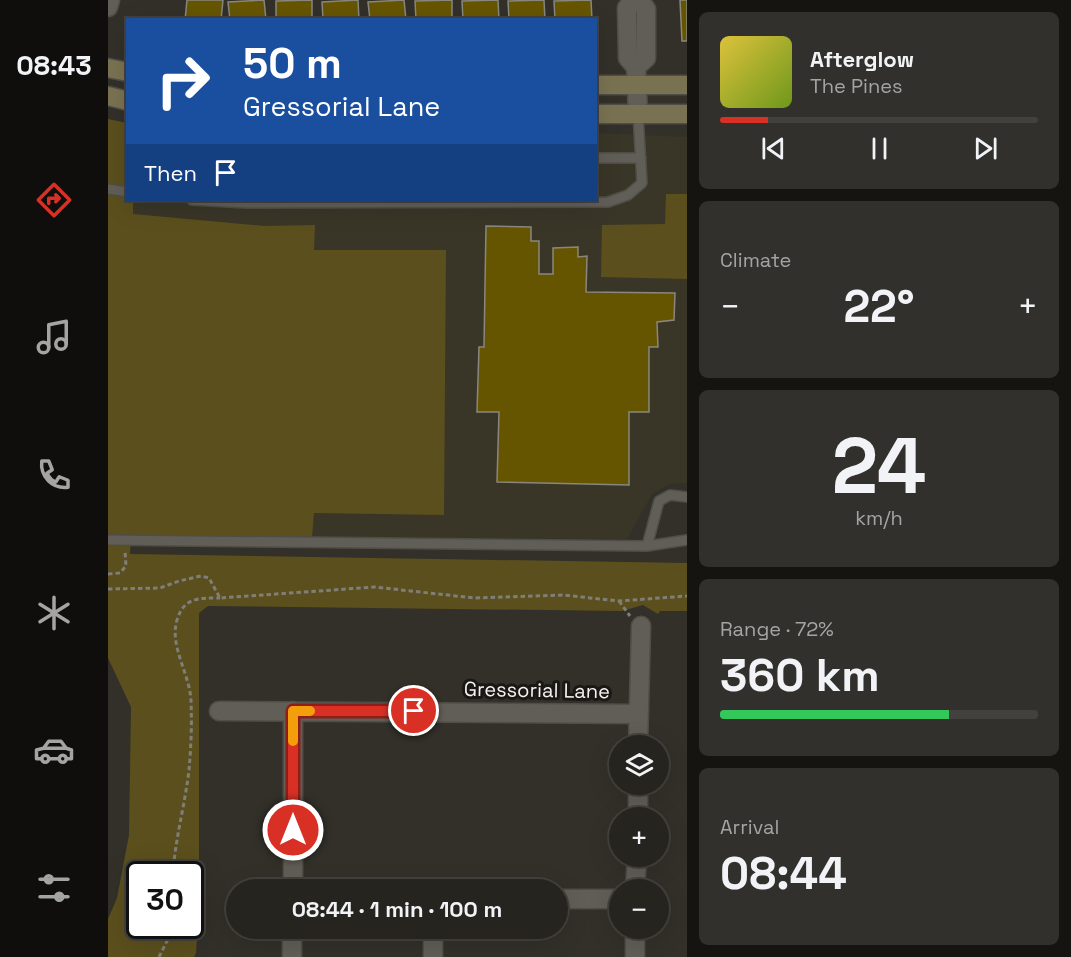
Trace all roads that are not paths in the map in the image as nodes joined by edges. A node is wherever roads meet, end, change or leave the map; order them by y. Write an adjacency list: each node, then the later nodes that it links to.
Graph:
1 (110, 0): 4 (street)
2 (634, 0): 5 (street)
3 (639, 0): 6 (street)
4 (108, 7)
5 (627, 25): 6 (lane); 9 (street)
6 (646, 25): 9 (street)
7 (108, 68): 8 (main road)
8 (126, 72)
9 (636, 76): 10 (main road); 11 (main road); 15 (street)
10 (597, 85)
11 (687, 85)
12 (108, 96): 13 (main road)
13 (126, 100)
14 (597, 114): 15 (main road)
15 (638, 114): 16 (main road); 18 (lane)
16 (687, 114)
17 (597, 158): 18 (lane)
18 (640, 158): 21 (lane)
19 (108, 189): 20 (lane)
20 (126, 192)
21 (597, 201)
22 (687, 497): 25 (lane)
23 (108, 540): 25 (lane)
24 (687, 540): 25 (lane)
25 (646, 546)
26 (641, 626): 29 (street)
27 (219, 711): 28 (street, Gressorial Lane)
28 (293, 711): 29 (street, Gressorial Lane); 31 (street)
29 (639, 714): 30 (street)
30 (638, 735)
31 (293, 879)
32 (568, 899): 33 (street)
33 (609, 899)
34 (292, 939): 37 (street)
35 (433, 939): 38 (street)
36 (635, 939): 39 (street)
37 (292, 957)
38 (433, 957)
39 (635, 957)

